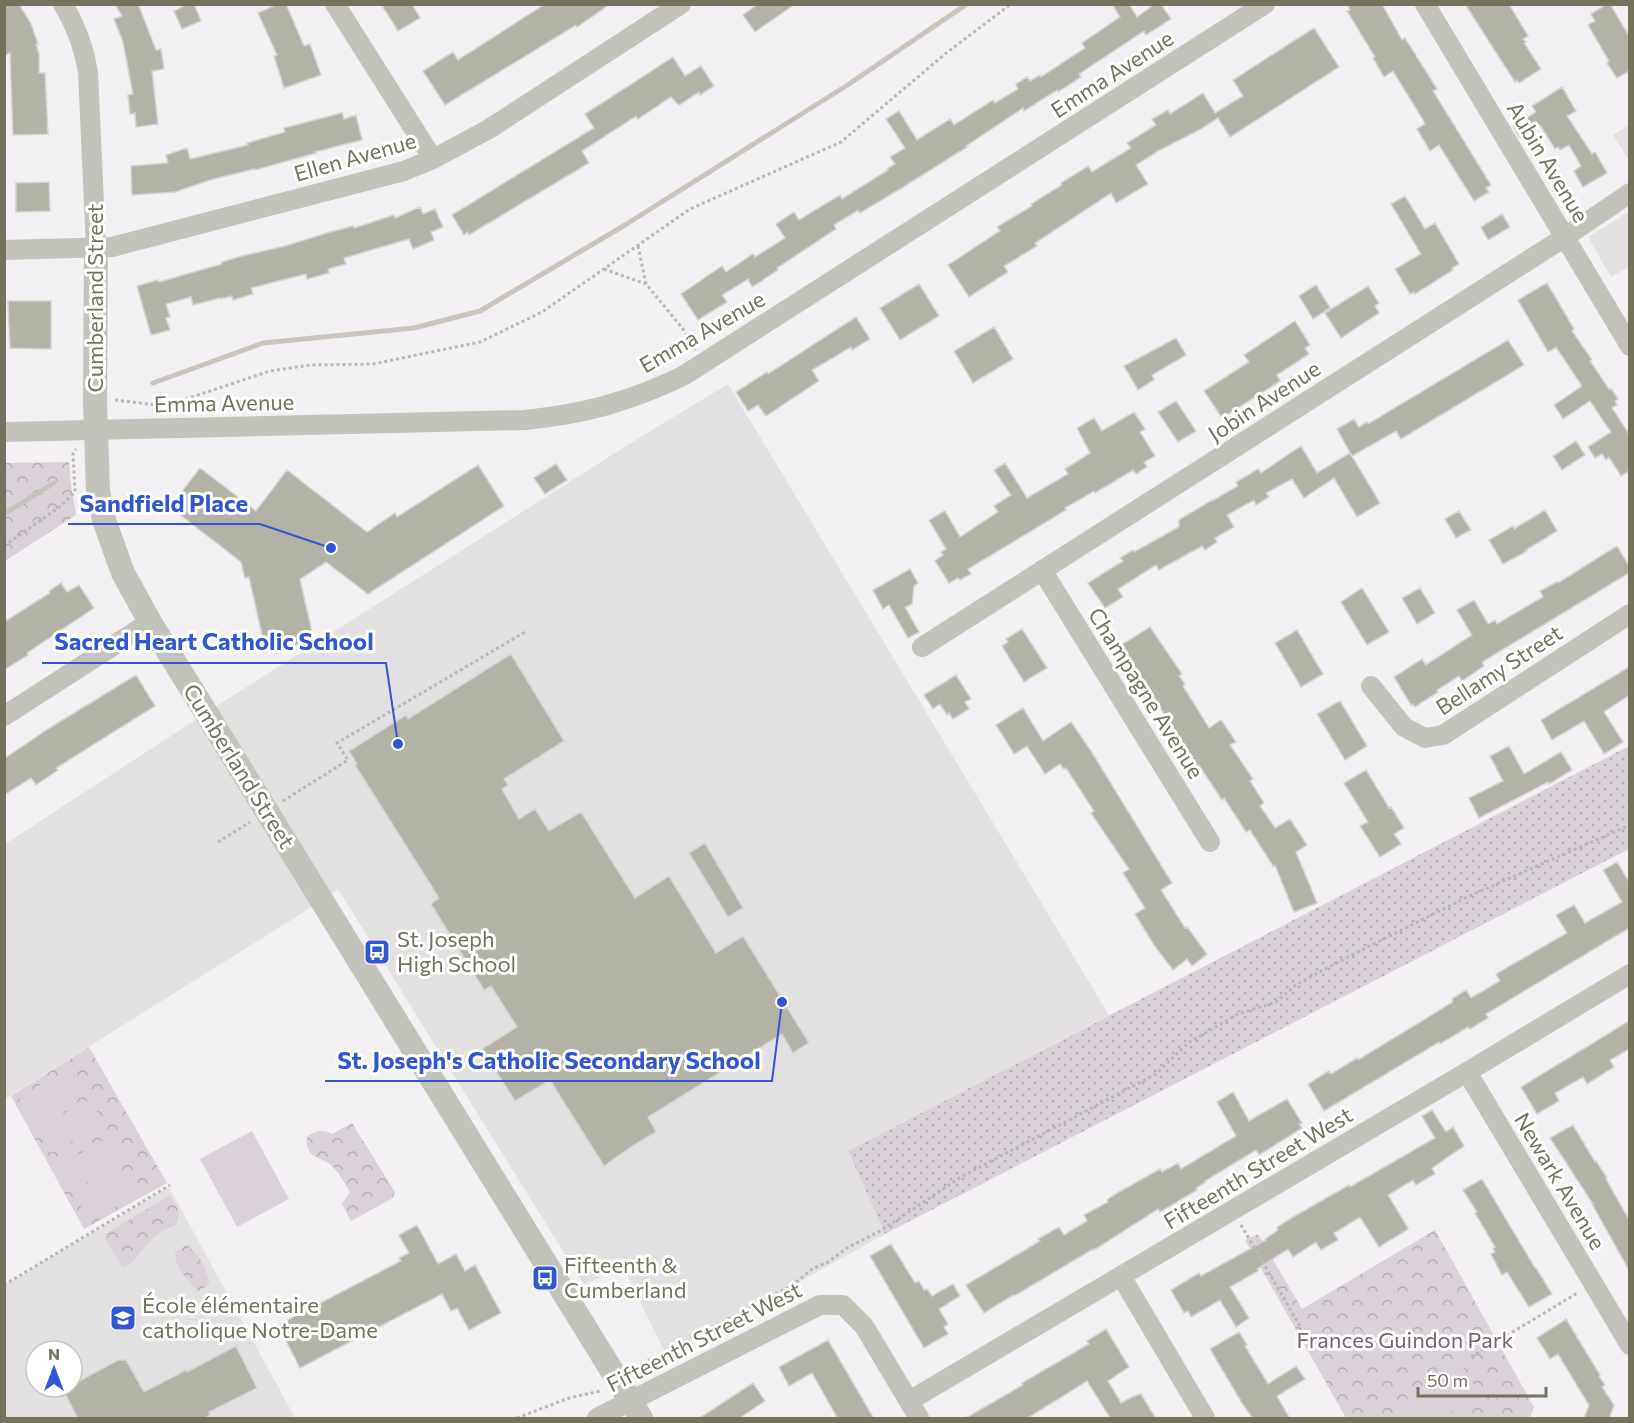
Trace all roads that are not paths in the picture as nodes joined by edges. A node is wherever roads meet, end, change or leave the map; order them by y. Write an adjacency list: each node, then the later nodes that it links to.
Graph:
1 (63, 4): 9 (street, Cumberland Street)
2 (335, 4): 6 (street)
3 (681, 4): 6 (street, Ellen Avenue)
4 (1265, 4): 12 (street, Emma Avenue)
5 (1425, 4): 8 (street, Aubin Avenue)
6 (433, 159): 9 (street, Ellen Avenue)
7 (1629, 193): 8 (street, Jobin Avenue)
8 (1565, 237): 11 (street, Aubin Avenue); 14 (street, Jobin Avenue)
9 (96, 248): 10 (street, Ellen Avenue); 12 (street, Cumberland Street)
10 (4, 250)
11 (1629, 346)
12 (96, 429): 13 (street, Emma Avenue); 16 (street, Cumberland Street)
13 (4, 432)
14 (1042, 570): 17 (street, Jobin Avenue); 20 (street, Champagne Avenue)
15 (1629, 614): 18 (street, Bellamy Street)
16 (150, 622): 19 (street); 26 (street, Cumberland Street)
17 (922, 647)
18 (1371, 686)
19 (4, 716)
20 (1210, 842)
21 (1629, 974): 22 (street, Fifteenth Street West)
22 (1467, 1072): 23 (street, Fifteenth Street West); 24 (street, Newark Avenue)
23 (1121, 1276): 25 (street, Fifteenth Street West); 29 (street)
24 (1629, 1345)
25 (909, 1401): 26 (street, Fifteenth Street West); 28 (street)
26 (636, 1410): 27 (street, Fifteenth Street West)
27 (597, 1419)
28 (919, 1419)
29 (1205, 1419)

